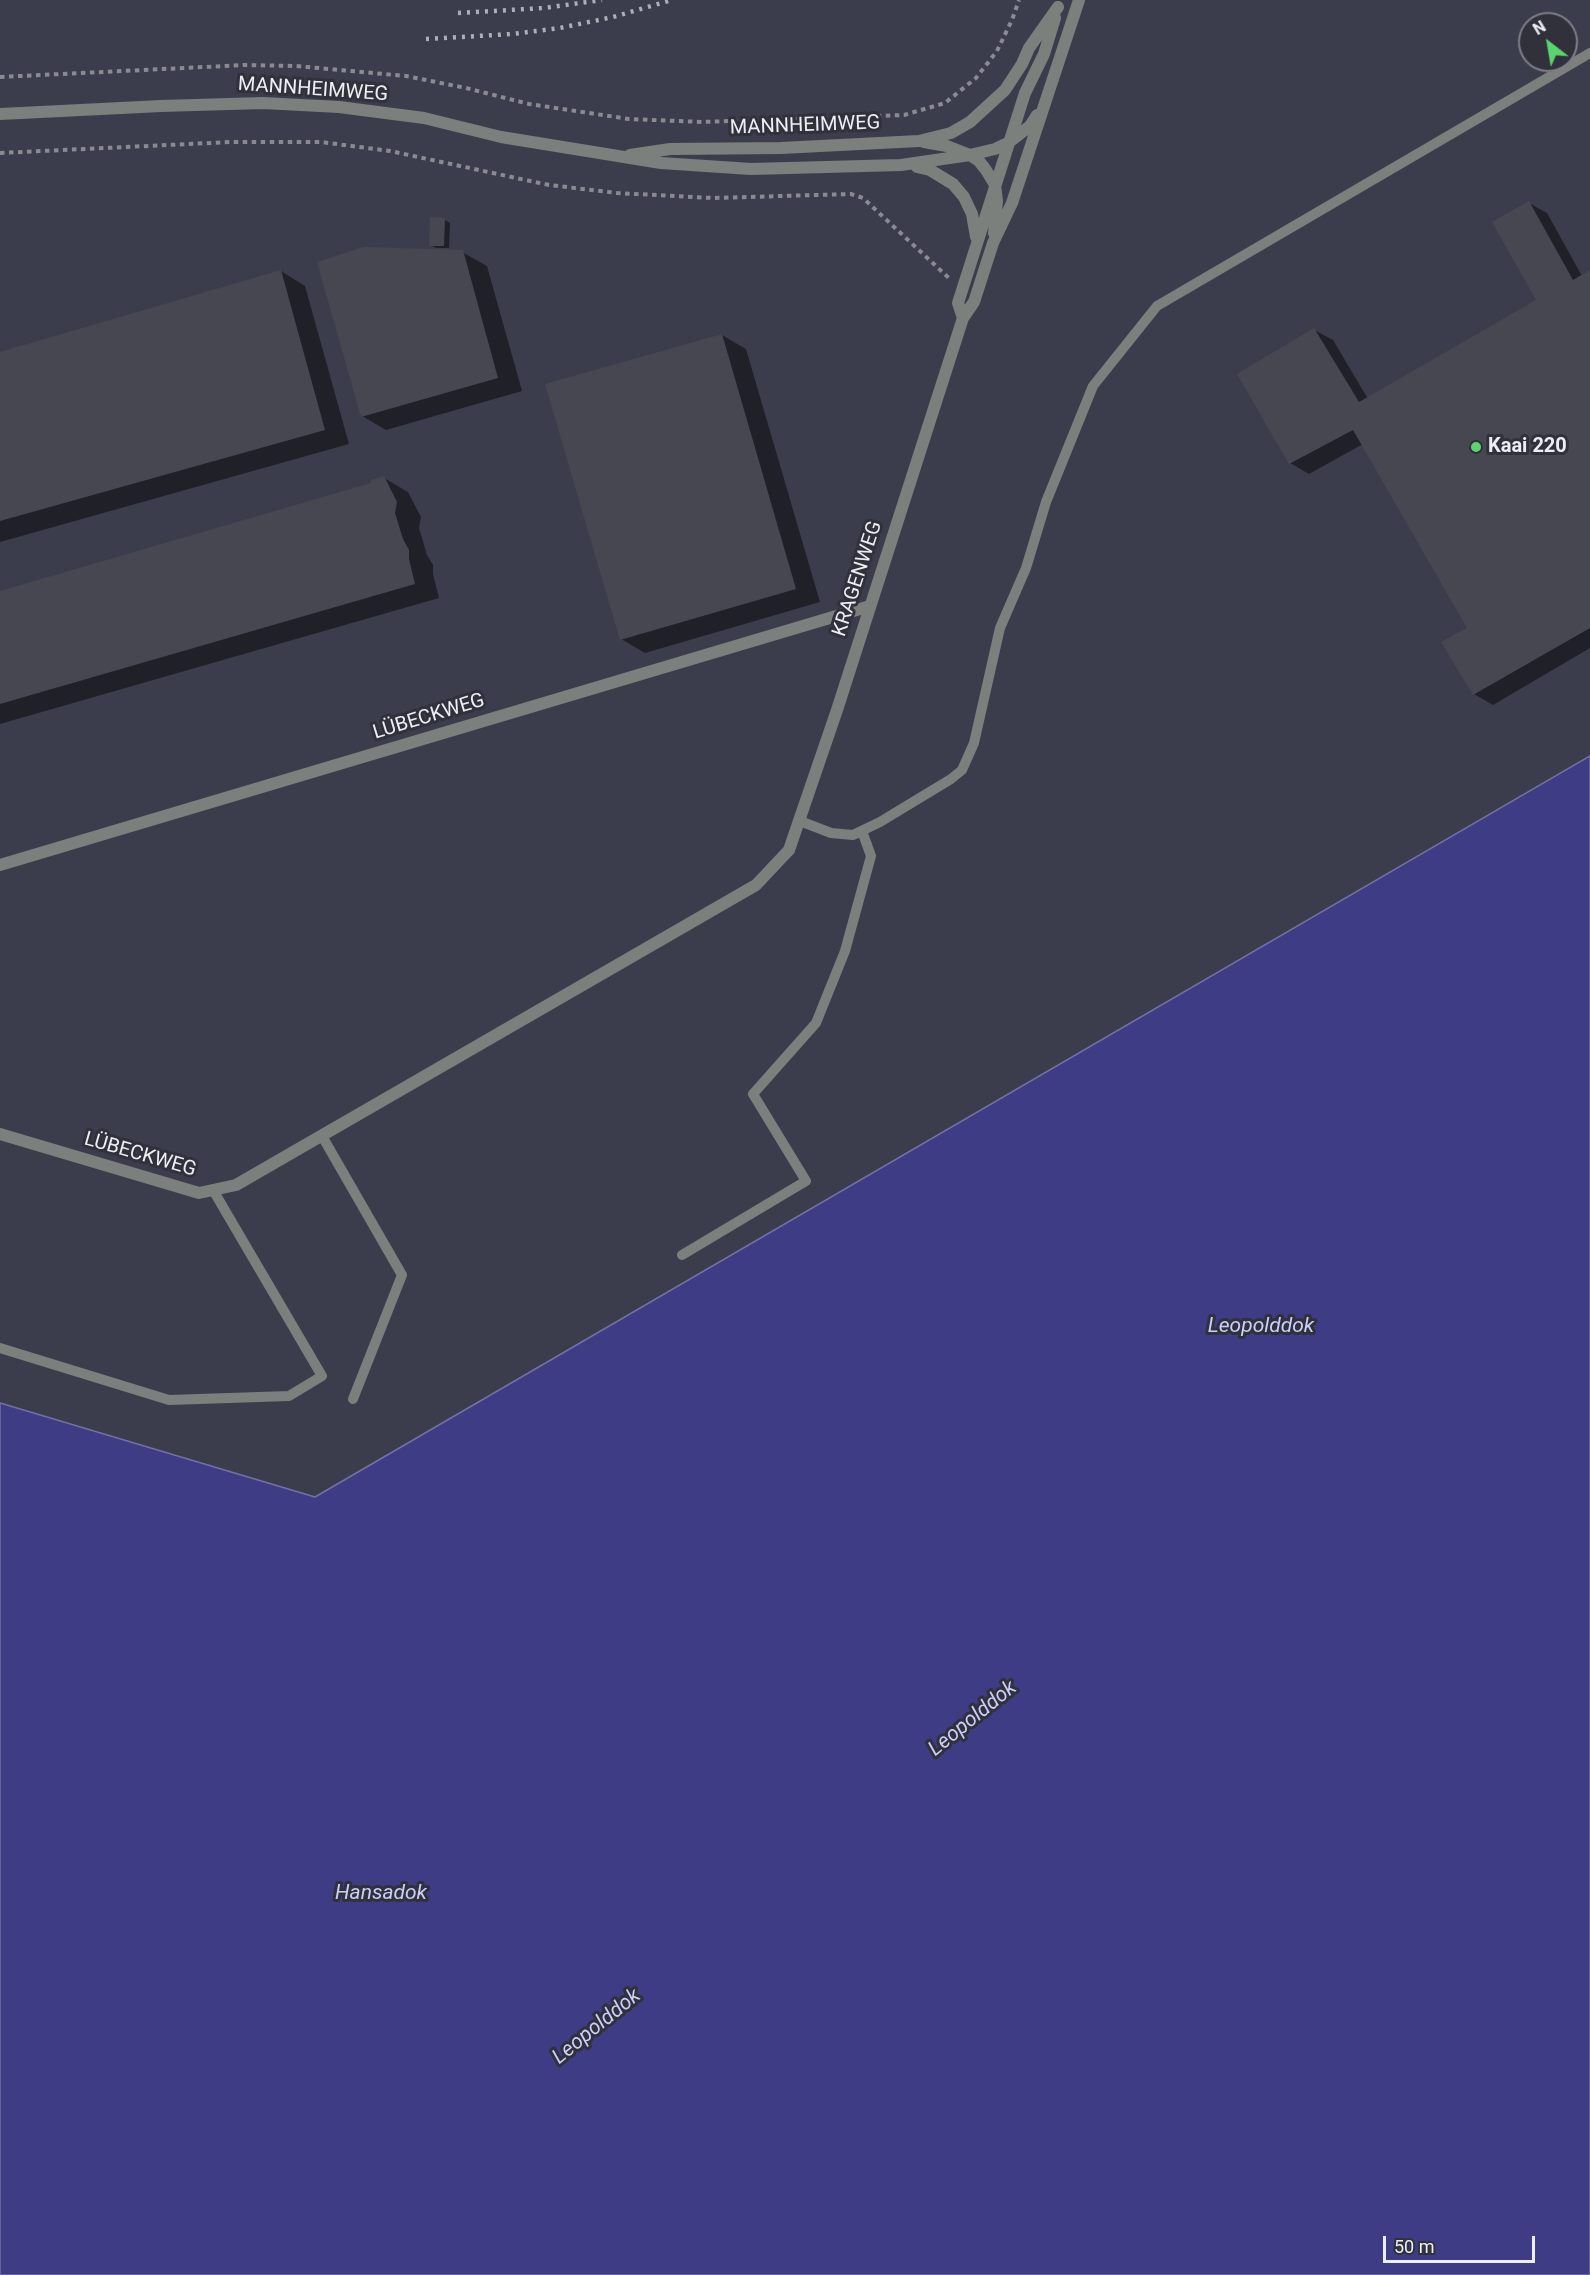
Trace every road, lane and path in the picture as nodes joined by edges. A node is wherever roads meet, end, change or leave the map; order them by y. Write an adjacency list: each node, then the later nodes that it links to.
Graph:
1 (1019, 0): 5 (path)
2 (1079, 0): 6 (street, KRAGENWEG)
3 (1060, 4): 8 (street, MANNHEIMWEG); 9 (street, KRAGENWEG)
4 (1590, 53): 21 (lane)
5 (0, 77)
6 (1045, 104): 9 (street, KRAGENWEG); 15 (street, KRAGENWEG)
7 (0, 114): 12 (street, MANNHEIMWEG)
8 (919, 141): 11 (street, MANNHEIMWEG); 12 (street, MANNHEIMWEG)
9 (1008, 143): 11 (street, KRAGENWEG); 14 (street, KRAGENWEG)
10 (0, 153): 17 (path)
11 (970, 155): 13 (street, KRAGENWEG); 14 (street, MANNHEIMWEG)
12 (620, 157): 13 (street, MANNHEIMWEG)
13 (901, 165): 16 (street, KRAGENWEG)
14 (995, 185): 15 (street); 16 (street, KRAGENWEG)
15 (993, 243): 18 (street, KRAGENWEG)
16 (974, 252): 17 (street, KRAGENWEG)
17 (962, 290): 18 (street, KRAGENWEG)
18 (963, 318): 19 (street, KRAGENWEG)
19 (870, 606): 20 (street, KRAGENWEG); 23 (street, LÜBECKWEG)
20 (800, 821): 21 (lane); 22 (street, KRAGENWEG)
21 (862, 831): 27 (lane)
22 (789, 850): 25 (street, LÜBECKWEG)
23 (0, 866)
24 (0, 1134): 26 (street, LÜBECKWEG)
25 (322, 1136): 26 (street, LÜBECKWEG); 29 (lane)
26 (213, 1190): 28 (lane)
27 (682, 1255)
28 (0, 1348)
29 (353, 1399)

